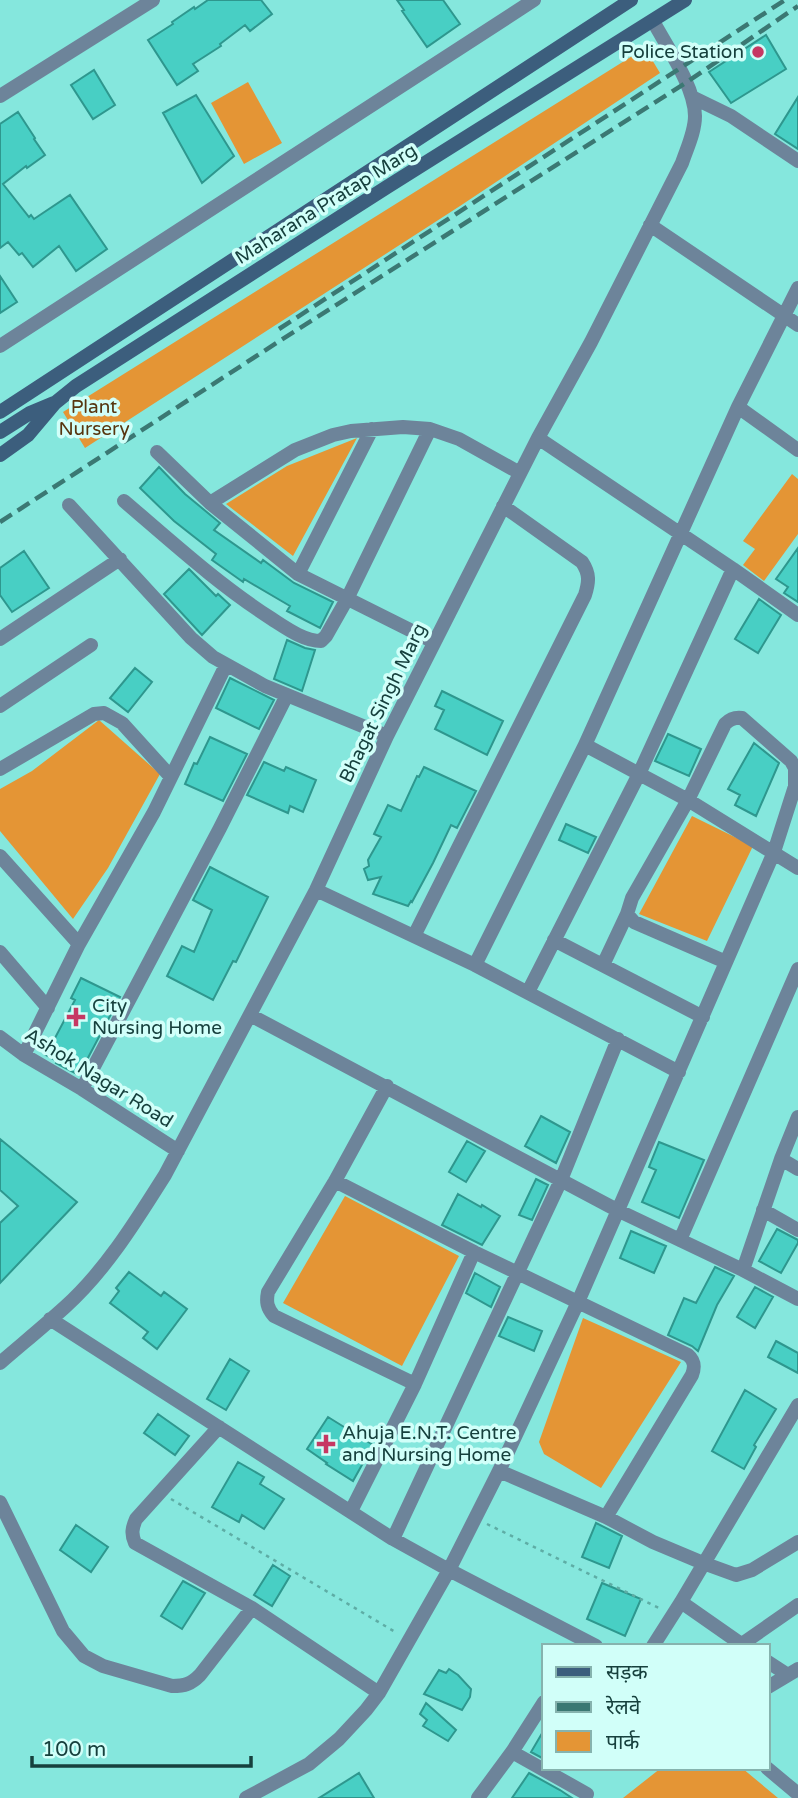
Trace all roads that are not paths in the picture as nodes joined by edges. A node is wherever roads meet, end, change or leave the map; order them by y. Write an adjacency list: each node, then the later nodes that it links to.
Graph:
1 (153, 0): 6 (street)
2 (534, 0): 17 (street)
3 (631, 0): 8 (main road, Maharana Pratap Marg)
4 (685, 0): 5 (main road, Maharana Pratap Marg)
5 (653, 21): 7 (street, Bhagat Singh Marg); 9 (main road, Maharana Pratap Marg)
6 (0, 96)
7 (694, 98): 10 (street); 12 (street, Bhagat Singh Marg)
8 (468, 107): 9 (main road); 11 (main road, Maharana Pratap Marg)
9 (480, 129): 13 (main road, Maharana Pratap Marg)
10 (798, 160)
11 (289, 223): 13 (main road); 20 (main road, Maharana Pratap Marg)
12 (650, 225): 15 (street); 24 (street, Bhagat Singh Marg)
13 (302, 241): 18 (main road, Maharana Pratap Marg)
14 (798, 288): 15 (street)
15 (784, 315): 16 (street); 19 (street)
16 (798, 325)
17 (0, 346)
18 (55, 402): 23 (main road); 27 (main road, Maharana Pratap Marg)
19 (738, 407): 25 (street); 33 (street)
20 (0, 412)
21 (372, 429): 22 (street); 30 (street); 36 (street)
22 (430, 429): 28 (street); 37 (street)
23 (0, 432)
24 (538, 438): 28 (street, Bhagat Singh Marg); 33 (street)
25 (797, 447)
26 (158, 452): 30 (street)
27 (0, 455)
28 (520, 473): 32 (street, Bhagat Singh Marg)
29 (124, 501): 37 (street)
30 (210, 503): 36 (street)
31 (69, 505): 34 (street)
32 (503, 506): 40 (street, Bhagat Singh Marg); 56 (street)
33 (681, 535): 35 (street); 46 (street)
34 (120, 559): 39 (street); 42 (street)
35 (733, 569): 38 (street); 48 (street)
36 (298, 574): 37 (street)
37 (347, 599): 40 (street)
38 (798, 615)
39 (0, 639)
40 (434, 642): 45 (street, Bhagat Singh Marg)
41 (91, 645): 44 (street)
42 (226, 665): 43 (street); 49 (street)
43 (287, 695): 45 (street); 73 (street)
44 (0, 706)
45 (387, 736): 54 (street, Bhagat Singh Marg)
46 (585, 745): 48 (street); 61 (street)
47 (0, 769): 49 (street)
48 (639, 774): 50 (street); 57 (street)
49 (171, 777): 58 (street)
50 (688, 800): 51 (street); 51 (street); 55 (street)
51 (774, 852): 53 (street); 60 (street)
52 (0, 856): 58 (street)
53 (798, 868)
54 (316, 890): 56 (street); 66 (street, Bhagat Singh Marg)
55 (627, 914): 60 (street); 62 (street)
56 (414, 936): 61 (street)
57 (554, 940): 62 (street); 64 (street)
58 (79, 944): 65 (street)
59 (0, 953): 65 (street)
60 (726, 962): 67 (street)
61 (475, 965): 64 (street)
62 (603, 965): 67 (street)
63 (798, 969): 83 (street)
64 (528, 992): 69 (street)
65 (48, 1008): 70 (street)
66 (250, 1015): 72 (street); 75 (street, Bhagat Singh Marg)
67 (703, 1017): 71 (street)
68 (0, 1037): 70 (street, Ashok Nagar Road)
69 (618, 1039): 71 (street); 78 (street)
70 (24, 1055): 73 (street, Ashok Nagar Road)
71 (679, 1072): 80 (street)
72 (387, 1086): 78 (street); 79 (street)
73 (82, 1089): 75 (street, Ashok Nagar Road)
74 (798, 1117): 76 (street)
75 (178, 1151): 89 (street, Bhagat Singh Marg)
76 (781, 1160): 77 (street); 81 (street)
77 (798, 1170)
78 (562, 1180): 80 (street); 86 (street)
79 (335, 1181): 84 (street); 91 (street)
80 (617, 1210): 83 (street); 88 (street)
81 (764, 1210): 82 (street); 85 (street)
82 (798, 1230)
83 (680, 1240): 85 (street)
84 (474, 1252): 86 (street); 91 (street)
85 (743, 1270): 87 (street)
86 (518, 1274): 88 (street); 98 (street)
87 (798, 1299)
88 (578, 1302): 94 (street); 97 (street)
89 (50, 1319): 90 (street, Bhagat Singh Marg); 93 (street)
90 (0, 1363)
91 (415, 1384): 96 (street)
92 (796, 1414): 100 (street)
93 (219, 1427): 96 (street); 103 (street)
94 (499, 1471): 97 (street); 101 (street)
95 (0, 1502): 103 (street)
96 (351, 1511): 98 (street)
97 (606, 1517): 100 (street)
98 (393, 1539): 101 (street)
99 (798, 1542): 100 (street)
100 (703, 1563): 104 (street)
101 (449, 1570): 105 (street); 112 (street)
102 (798, 1605): 108 (street)
103 (252, 1608): 112 (street)
104 (677, 1609): 106 (street); 107 (street)
105 (587, 1644)
106 (654, 1644)
107 (741, 1644)
108 (744, 1644)
109 (770, 1663): 110 (street)
110 (793, 1672): 111 (street)
111 (770, 1686)
112 (379, 1693): 120 (street)
113 (542, 1707): 114 (street)
114 (512, 1752): 115 (street); 121 (street)
115 (542, 1769)
116 (544, 1770): 118 (street)
117 (769, 1770): 119 (street)
118 (587, 1794)
119 (798, 1794)
120 (246, 1798)
121 (478, 1798)

